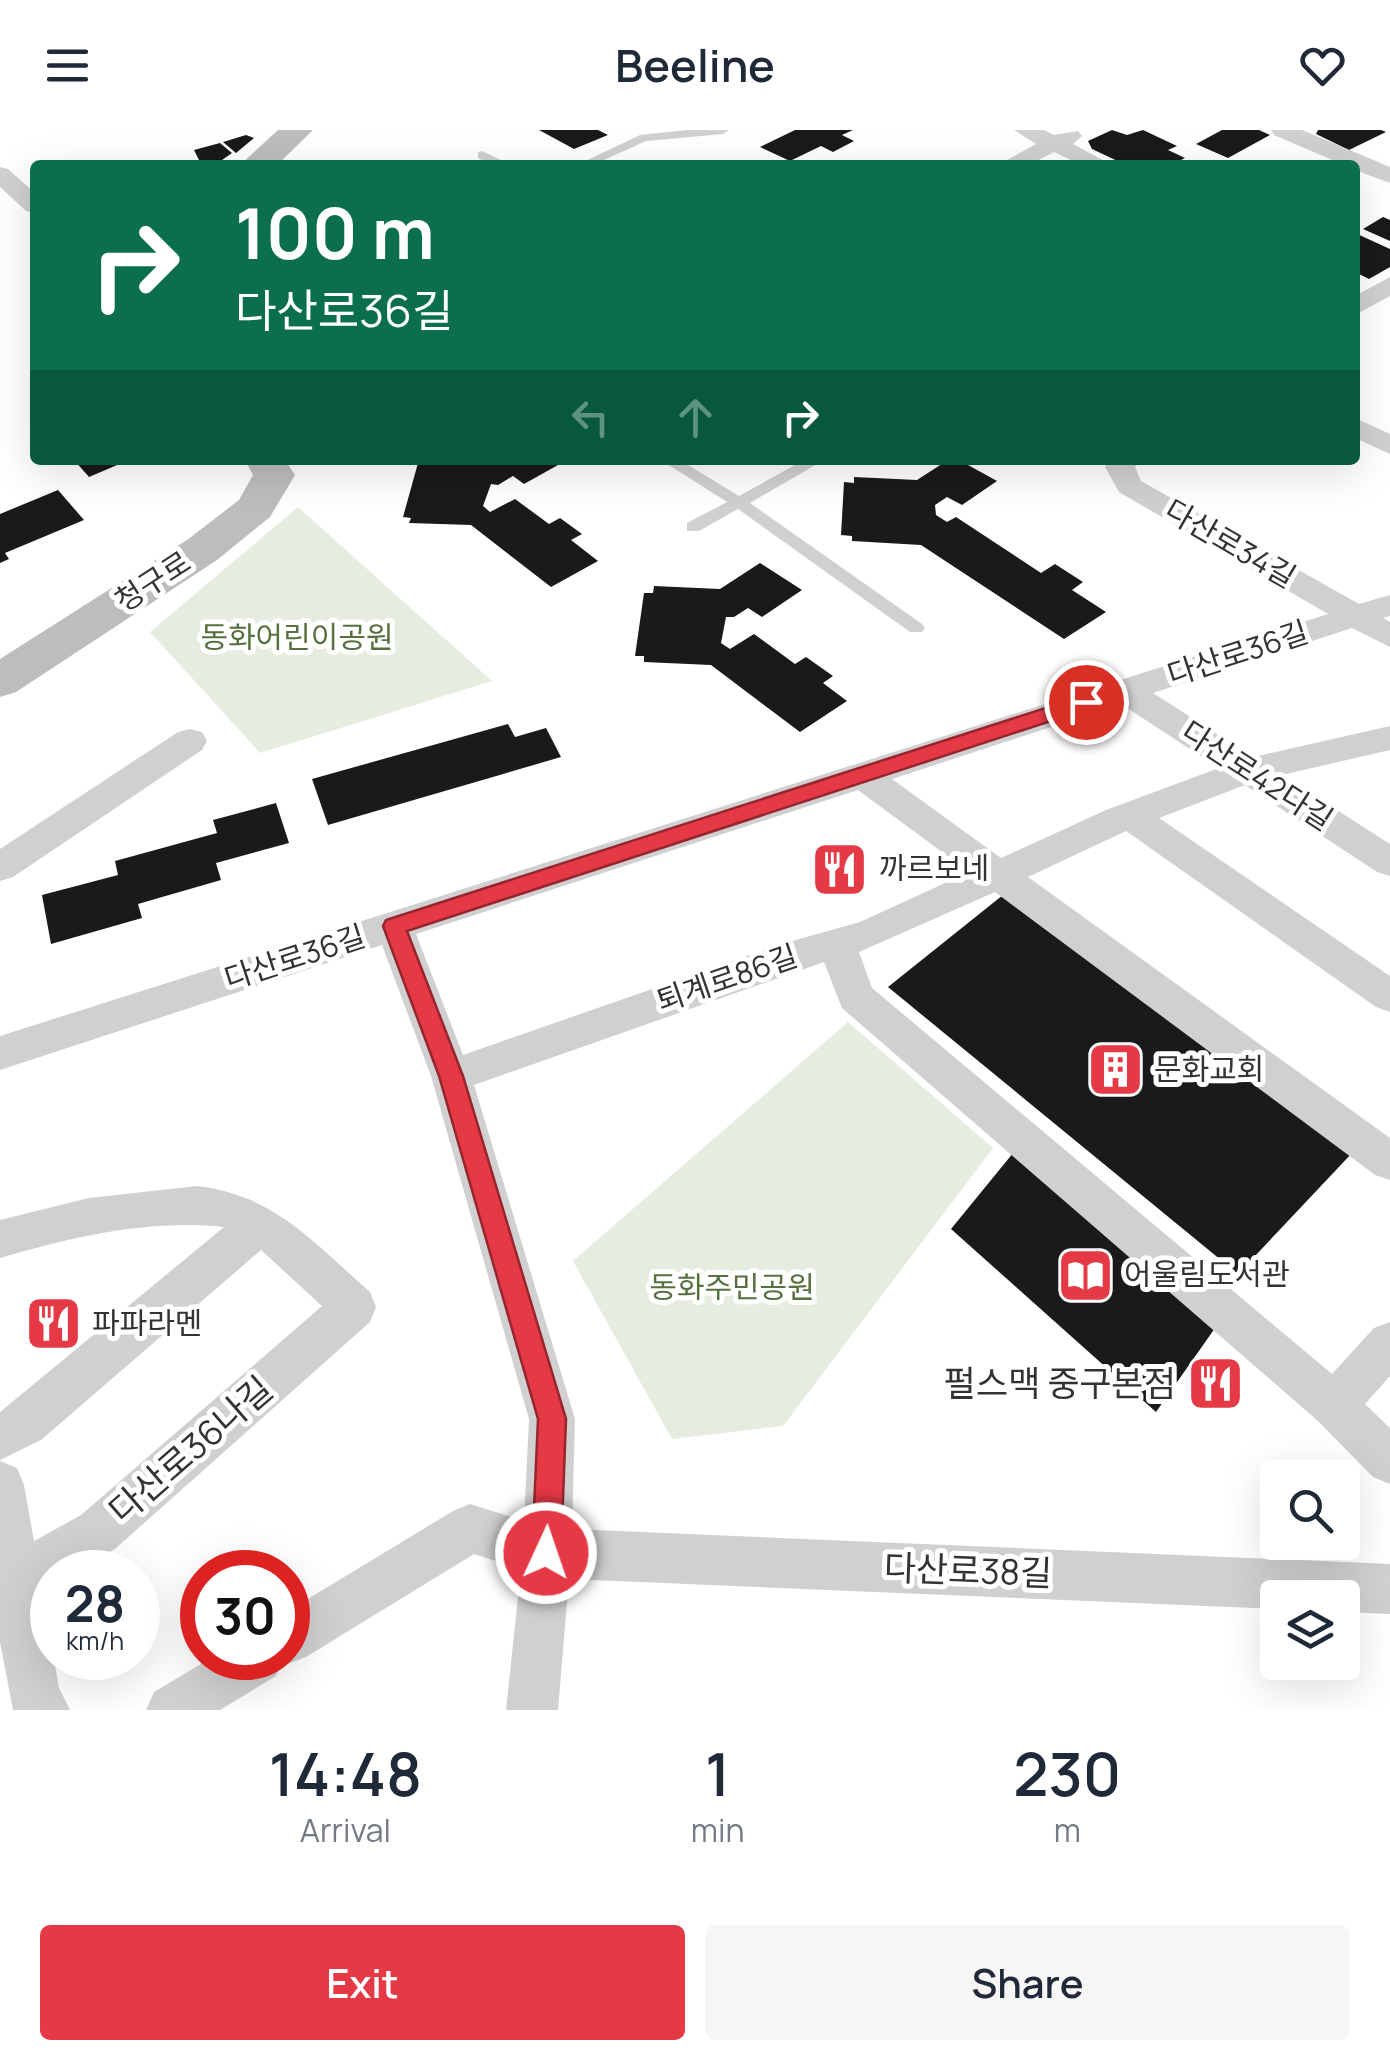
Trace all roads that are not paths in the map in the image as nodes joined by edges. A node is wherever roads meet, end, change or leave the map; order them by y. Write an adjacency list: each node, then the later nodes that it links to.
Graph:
1 (298, 130): 8 (main road)
2 (723, 130): 10 (lane)
3 (1025, 130): 6 (street)
4 (1082, 130): 6 (street)
5 (1282, 130): 13 (street)
6 (1054, 144): 11 (street); 12 (street)
7 (482, 156): 9 (lane)
8 (263, 160)
9 (490, 160)
10 (594, 160)
11 (1020, 160)
12 (1089, 160)
13 (1352, 160)
14 (1360, 163): 16 (street)
15 (0, 174): 17 (street)
16 (1390, 176)
17 (30, 201)
18 (1360, 430): 19 (street)
19 (1390, 445)
20 (268, 465): 30 (main road, 청구로)
21 (677, 465): 24 (lane)
22 (807, 465): 24 (lane)
23 (1121, 465): 27 (street, 다산로34길)
24 (738, 502): 25 (lane); 28 (lane)
25 (692, 527)
26 (1390, 605): 27 (street, 다산로36길)
27 (1356, 616): 29 (street, 다산로34길); 31 (street, 다산로36길)
28 (916, 628)
29 (1390, 636)
30 (0, 681)
31 (1124, 690): 34 (street, 다산로42다길); 35 (street, 다산로36길)
32 (1390, 738): 34 (street, 퇴계로86길)
33 (190, 741): 38 (street)
34 (1249, 770): 36 (street, 퇴계로86길); 37 (street, 다산로42다길)
35 (862, 775): 39 (street); 40 (street, 다산로36길)
36 (1129, 815): 39 (street, 퇴계로86길); 42 (street)
37 (1390, 862)
38 (0, 867)
39 (1000, 876): 41 (street, 퇴계로86길); 45 (street)
40 (394, 926): 43 (street, 다산로36길); 44 (street)
41 (837, 943): 44 (street, 퇴계로86길); 49 (street)
42 (1390, 996)
43 (0, 1053)
44 (451, 1076): 53 (street)
45 (1390, 1162)
46 (259, 1225): 47 (street); 50 (street); 54 (street, 다산로36나길)
47 (0, 1238)
48 (1390, 1343): 49 (street)
49 (1334, 1406): 51 (street)
50 (0, 1437)
51 (1390, 1461)
52 (2, 1505): 54 (street)
53 (546, 1553): 55 (street, 다산로38길); 56 (street); 60 (street)
54 (18, 1577): 58 (street)
55 (1390, 1589)
56 (310, 1626)
57 (222, 1680): 59 (street)
58 (44, 1710)
59 (172, 1710)
60 (532, 1710)

